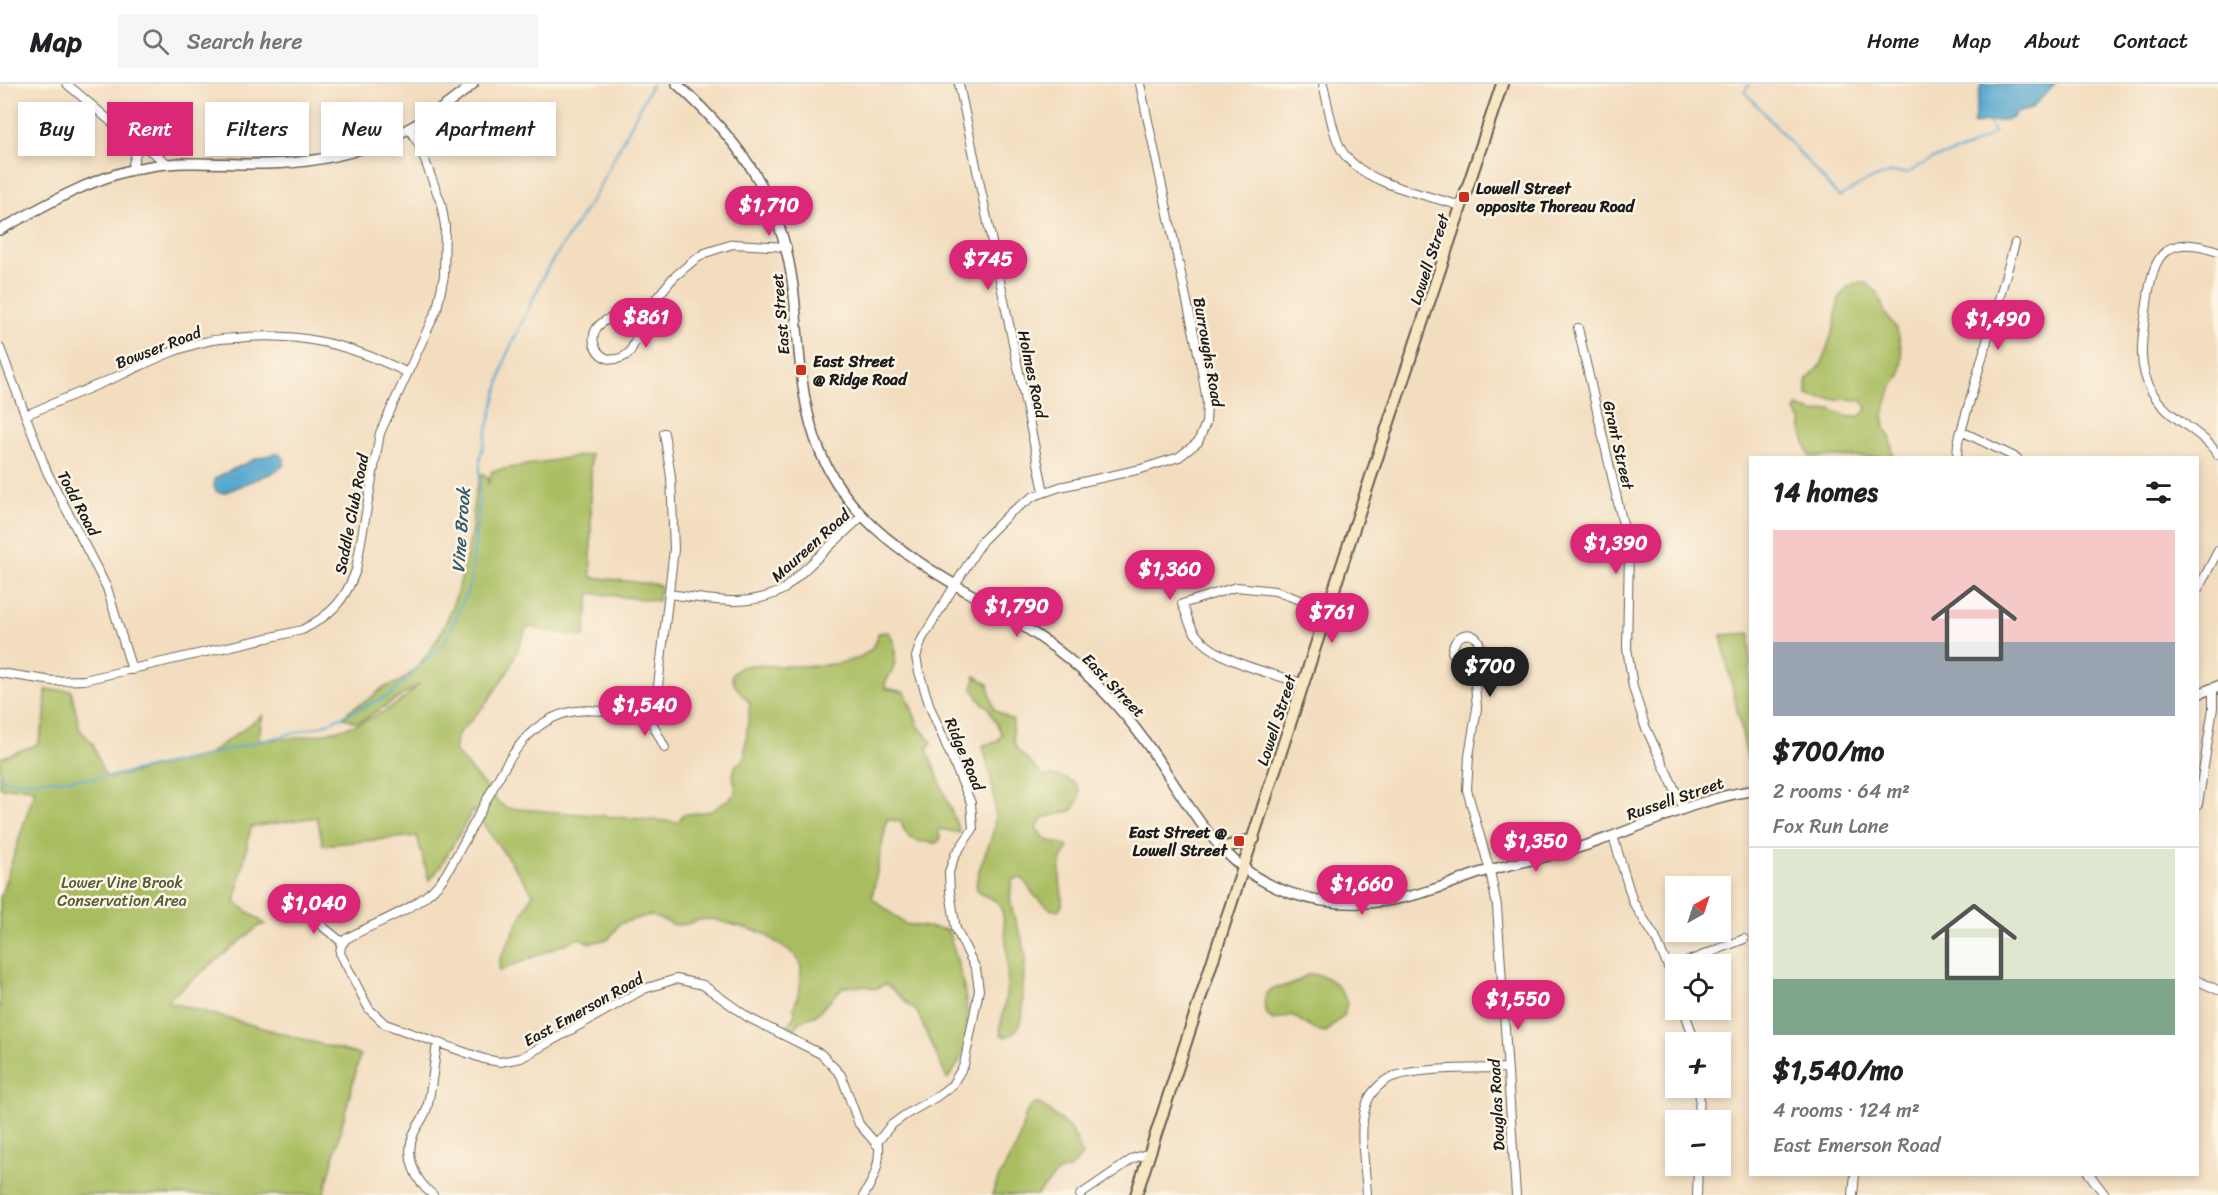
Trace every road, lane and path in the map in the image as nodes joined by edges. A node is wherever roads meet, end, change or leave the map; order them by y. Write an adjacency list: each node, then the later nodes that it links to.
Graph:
1 (68, 84): 8 (street)
2 (473, 84): 9 (street)
3 (959, 84): 29 (street, Holmes Road)
4 (1140, 84): 29 (street, Burroughs Road)
5 (1323, 84): 14 (street)
6 (1502, 84): 14 (main road, Lowell Street)
7 (682, 86): 17 (street, East Street)
8 (107, 116)
9 (409, 128): 12 (street); 22 (street, Saddle Club Road)
10 (135, 156): 13 (street)
11 (157, 156): 12 (street)
12 (168, 164): 13 (street)
13 (131, 171): 15 (street)
14 (1461, 206): 35 (main road, Lowell Street)
15 (0, 230)
16 (2015, 243): 24 (street)
17 (786, 247): 19 (street); 30 (street, East Street)
18 (2218, 251): 26 (street)
19 (656, 300): 19 (street)
20 (1578, 328): 46 (street, Grant Street)
21 (0, 348): 23 (street, Todd Road)
22 (408, 373): 23 (street, Bowser Road); 37 (street, Saddle Club Road)
23 (26, 415): 37 (street, Todd Road)
24 (1961, 431): 27 (street); 28 (street)
25 (664, 433): 34 (street)
26 (2218, 455)
27 (1957, 456)
28 (2014, 456)
29 (1044, 492): 32 (street, Burroughs Road)
30 (861, 517): 32 (street, East Street); 34 (street, Maureen Road)
31 (2218, 551): 33 (street)
32 (956, 584): 49 (street, East Street); 62 (street, Ridge Road)
33 (2199, 587)
34 (669, 594): 42 (street)
35 (1328, 610): 39 (main road, Lowell Street); 39 (street)
36 (1470, 665): 52 (street, Douglas Road)
37 (132, 670): 38 (street, Saddle Club Road)
38 (0, 673)
39 (1304, 684): 48 (main road, Lowell Street)
40 (2215, 687): 41 (street); 45 (street)
41 (2199, 694)
42 (648, 715): 43 (street); 55 (street)
43 (665, 748)
44 (1749, 791): 46 (street, Russell Street)
45 (2199, 798)
46 (1684, 809): 47 (street, Russell Street)
47 (1612, 836): 50 (street, Russell Street); 56 (street)
48 (1254, 839): 49 (main road); 51 (main road, Lowell Street)
49 (1222, 848): 51 (street, East Street)
50 (1577, 849): 52 (street, East Street)
51 (1244, 868): 52 (street, East Street); 63 (main road, Lowell Street)
52 (1490, 871): 61 (street, Douglas Road)
53 (301, 909): 55 (street)
54 (1744, 939): 57 (street)
55 (343, 943): 60 (street, East Emerson Road)
56 (1665, 954)
57 (1706, 954)
58 (2199, 981): 59 (street)
59 (2218, 990)
60 (437, 1043): 62 (street, East Emerson Road); 67 (street)
61 (1507, 1068): 71 (street); 72 (street, Douglas Road)
62 (876, 1144): 68 (street)
63 (1150, 1153): 69 (street); 70 (main road, Lowell Street)
64 (1698, 1176): 73 (street)
65 (1855, 1176): 74 (street)
66 (2091, 1176): 75 (street)
67 (433, 1195)
68 (864, 1195)
69 (1080, 1195)
70 (1137, 1195)
71 (1367, 1195)
72 (1516, 1195)
73 (1698, 1195)
74 (1853, 1195)
75 (2105, 1195)

